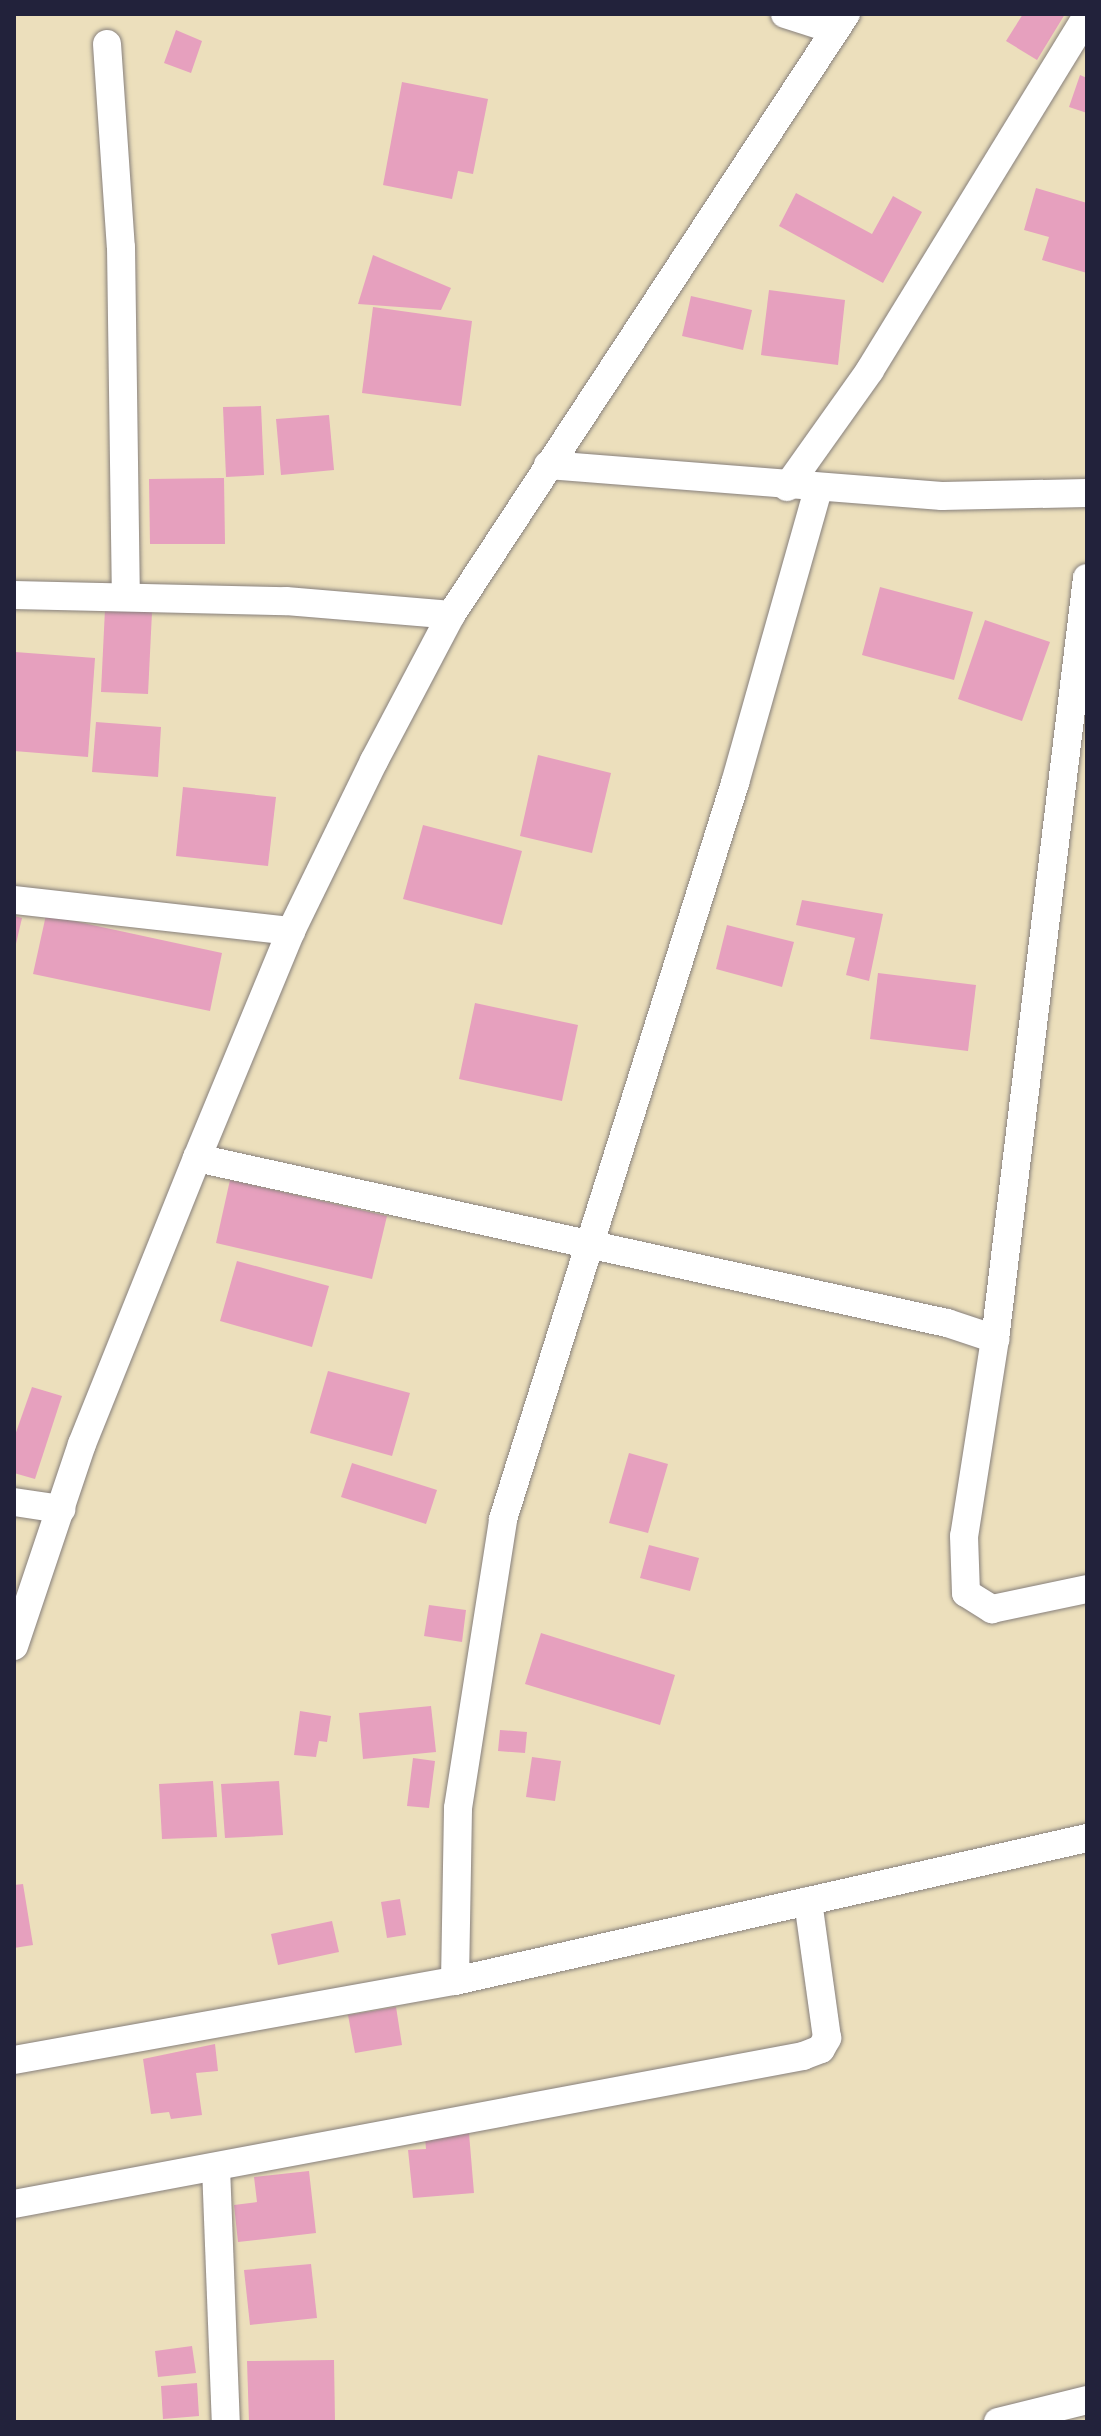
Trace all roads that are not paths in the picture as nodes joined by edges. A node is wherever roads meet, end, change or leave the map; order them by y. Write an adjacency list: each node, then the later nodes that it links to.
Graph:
1 (785, 14): 3 (street)
2 (1087, 16): 6 (street)
3 (840, 22): 5 (street)
4 (107, 44): 11 (street)
5 (548, 465): 6 (street); 12 (street)
6 (787, 487): 7 (street)
7 (818, 489): 8 (street); 16 (street)
8 (1087, 493)
9 (1087, 578): 17 (street)
10 (14, 595): 11 (street)
11 (126, 597): 12 (street)
12 (451, 615): 14 (street)
13 (14, 900): 14 (street)
14 (291, 931): 15 (street)
15 (197, 1158): 16 (street); 19 (street)
16 (591, 1245): 17 (street); 24 (street)
17 (995, 1339): 20 (street)
18 (14, 1502): 19 (street)
19 (61, 1509): 21 (street)
20 (1087, 1589)
21 (14, 1646)
22 (1087, 1838): 23 (street)
23 (808, 1901): 24 (street); 26 (street)
24 (455, 1981): 25 (street)
25 (14, 2060)
26 (216, 2167): 27 (street); 29 (street)
27 (14, 2204)
28 (1087, 2400): 30 (street)
29 (226, 2422)
30 (998, 2422)

